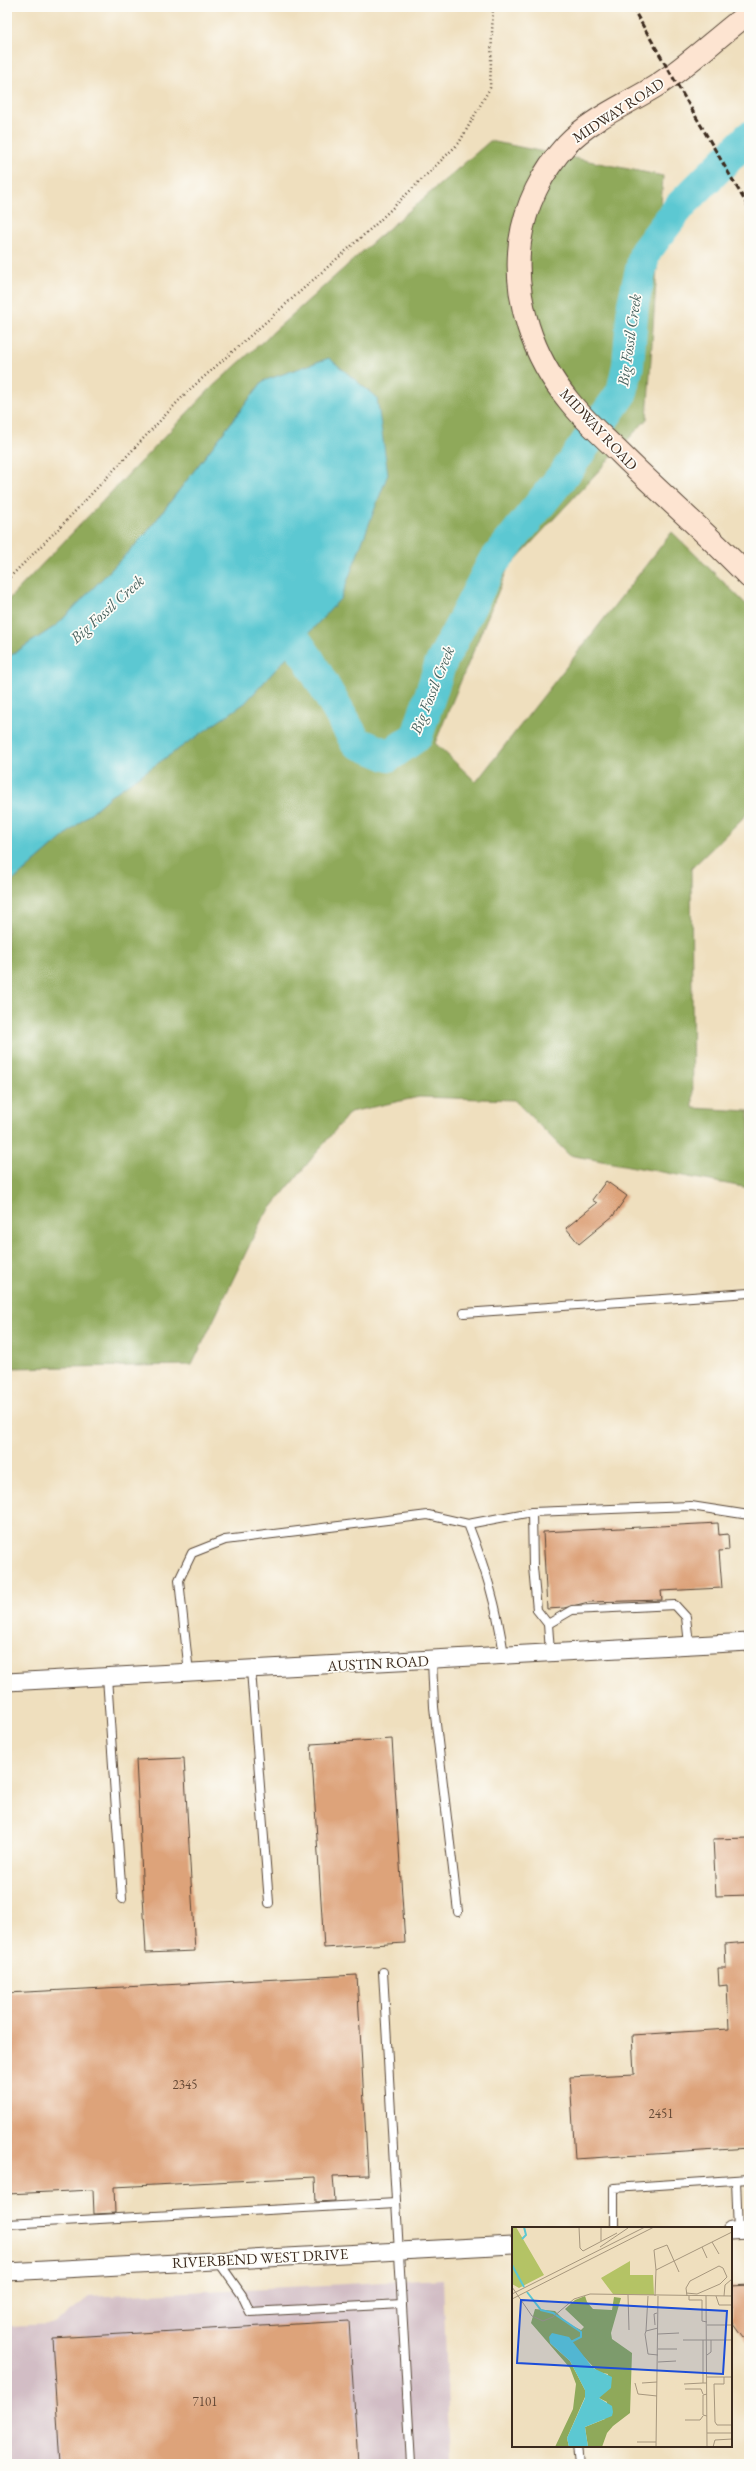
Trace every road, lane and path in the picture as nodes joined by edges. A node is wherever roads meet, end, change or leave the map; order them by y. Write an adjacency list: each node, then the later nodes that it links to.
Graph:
1 (493, 7): 4 (path)
2 (739, 14): 3 (main road, MIDWAY ROAD)
3 (749, 577)
4 (7, 580)
5 (749, 1293): 6 (lane)
6 (464, 1312)
7 (532, 1512): 8 (lane); 9 (lane); 10 (lane)
8 (749, 1516)
9 (468, 1524): 14 (lane); 17 (lane)
10 (548, 1624): 12 (lane); 13 (lane)
11 (749, 1642): 12 (street, AUSTIN ROAD)
12 (689, 1644): 13 (street, AUSTIN ROAD)
13 (550, 1652): 14 (street, AUSTIN ROAD)
14 (504, 1656): 15 (street, AUSTIN ROAD)
15 (432, 1660): 16 (street, AUSTIN ROAD); 22 (lane)
16 (251, 1670): 17 (street, AUSTIN ROAD); 21 (lane)
17 (189, 1673): 18 (street, AUSTIN ROAD)
18 (107, 1677): 19 (street, AUSTIN ROAD); 20 (lane)
19 (7, 1682)
20 (122, 1899)
21 (269, 1904)
22 (458, 1912)
23 (383, 1972): 26 (lane)
24 (749, 2179): 25 (lane)
25 (736, 2180): 28 (lane); 29 (lane)
26 (396, 2203): 27 (lane); 31 (lane)
27 (7, 2224)
28 (614, 2227)
29 (739, 2231)
30 (512, 2245): 31 (street, RIVERBEND WEST DRIVE)
31 (399, 2251): 32 (street, RIVERBEND WEST DRIVE); 34 (lane)
32 (218, 2261): 33 (street, RIVERBEND WEST DRIVE); 34 (lane)
33 (7, 2272)
34 (402, 2304): 36 (lane)
35 (577, 2447): 37 (lane)
36 (411, 2464)
37 (579, 2464)

